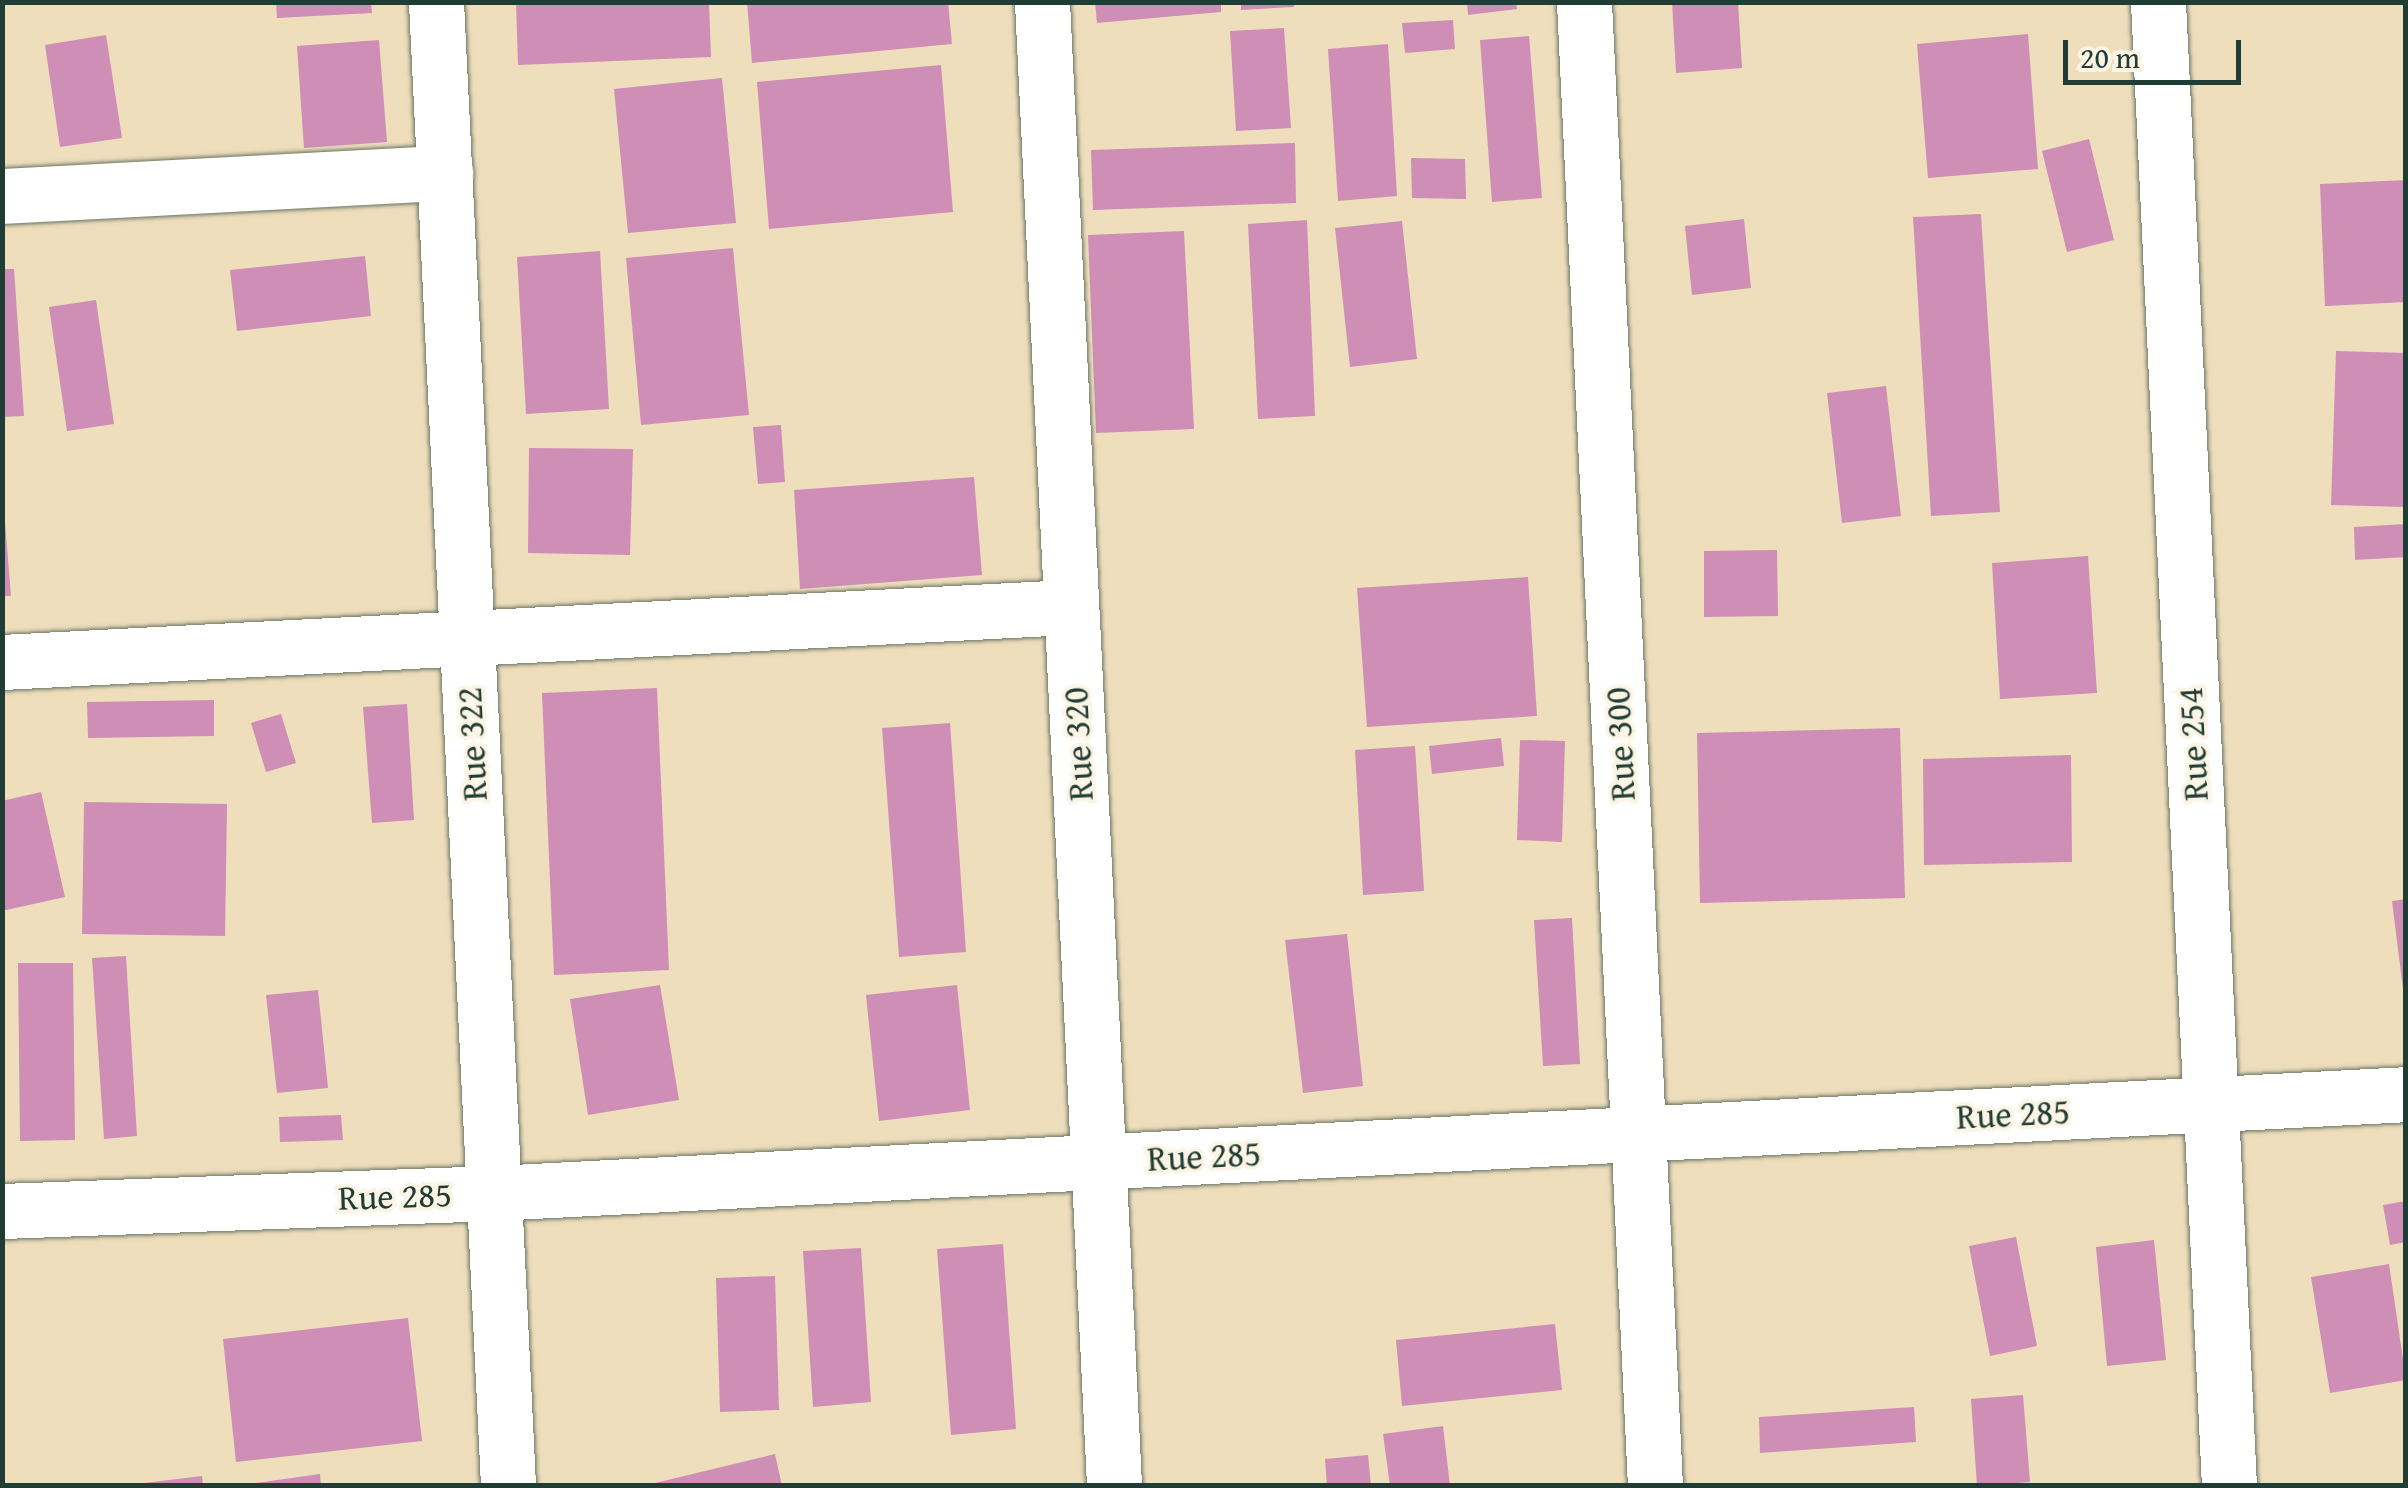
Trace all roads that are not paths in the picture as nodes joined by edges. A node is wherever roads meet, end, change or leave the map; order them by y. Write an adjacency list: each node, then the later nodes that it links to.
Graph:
1 (436, 2): 5 (street, Rue 322)
2 (1042, 2): 7 (street, Rue 320)
3 (1584, 2): 12 (street, Rue 300)
4 (2158, 2): 11 (street, Rue 254)
5 (444, 173): 6 (street); 8 (street, Rue 322)
6 (2, 196)
7 (1071, 607): 8 (street); 13 (street, Rue 320)
8 (467, 638): 9 (street); 14 (street, Rue 322)
9 (2, 662)
10 (2406, 1094): 11 (street, Rue 285)
11 (2210, 1104): 12 (street, Rue 285); 19 (street, Rue 254)
12 (1638, 1133): 13 (street, Rue 285); 18 (street, Rue 300)
13 (1098, 1161): 14 (street, Rue 285); 17 (street, Rue 320)
14 (494, 1193): 15 (street, Rue 285); 16 (street, Rue 322)
15 (2, 1210)
16 (508, 1486)
17 (1114, 1486)
18 (1655, 1486)
19 (2229, 1486)

